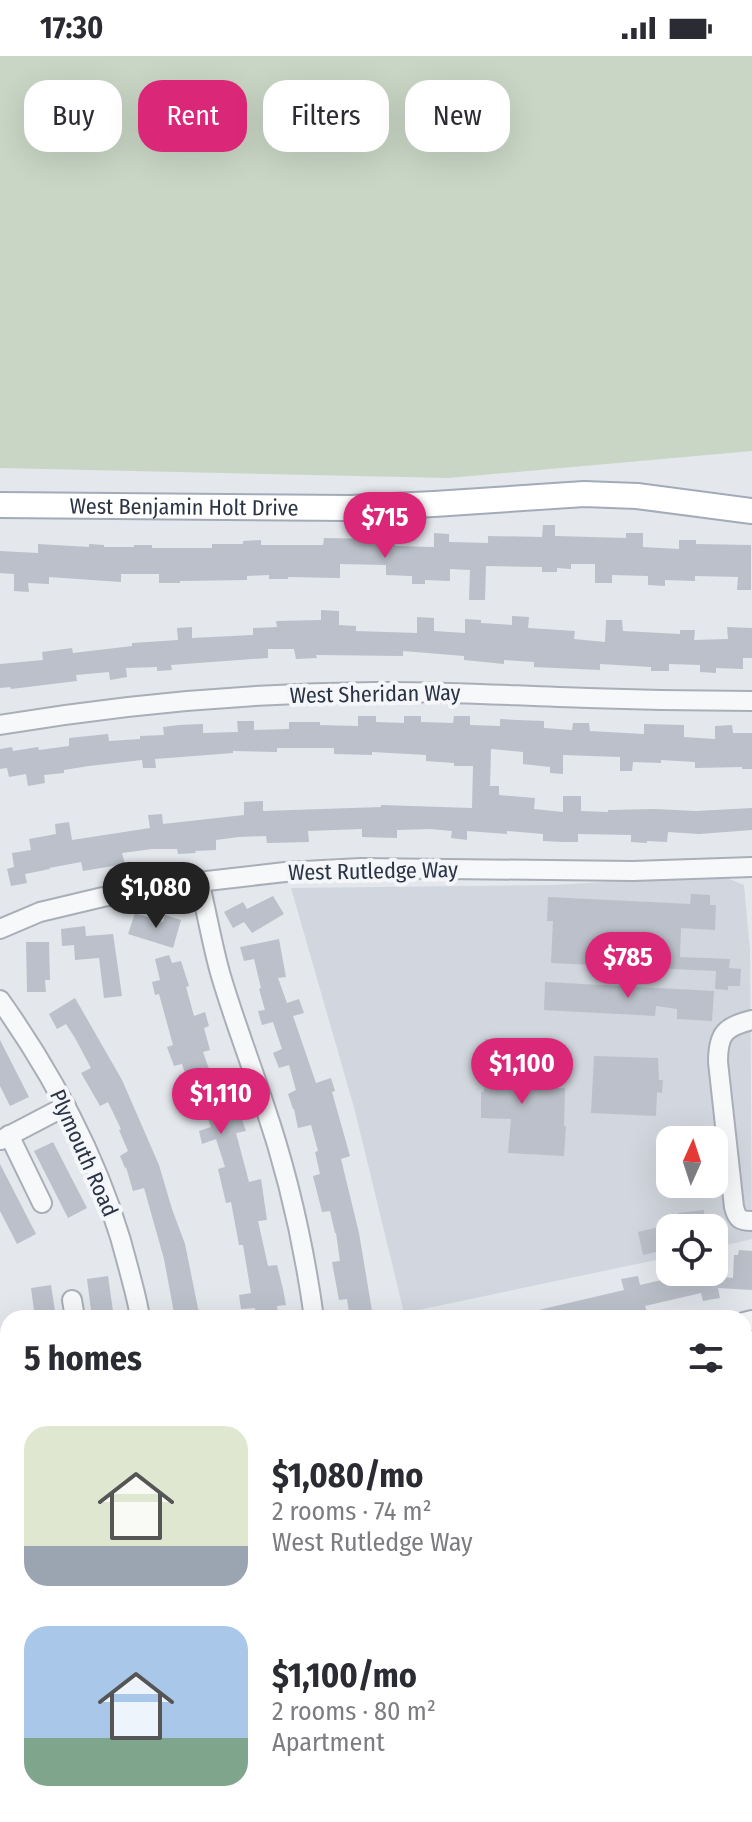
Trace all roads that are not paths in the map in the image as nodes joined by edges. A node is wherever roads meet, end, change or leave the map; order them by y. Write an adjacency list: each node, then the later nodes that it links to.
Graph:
1 (0, 505): 2 (main road, West Benjamin Holt Drive)
2 (752, 511)
3 (752, 701): 4 (street, West Sheridan Way)
4 (0, 725)
5 (752, 867): 6 (street, West Rutledge Way)
6 (199, 881): 7 (street, West Rutledge Way); 15 (street)
7 (0, 929)
8 (0, 1000): 10 (street, Plymouth Road)
9 (752, 1020): 13 (street)
10 (66, 1106): 11 (street); 14 (street, Plymouth Road)
11 (5, 1138): 12 (street)
12 (42, 1203)
13 (752, 1221)
14 (138, 1310)
15 (313, 1310)

